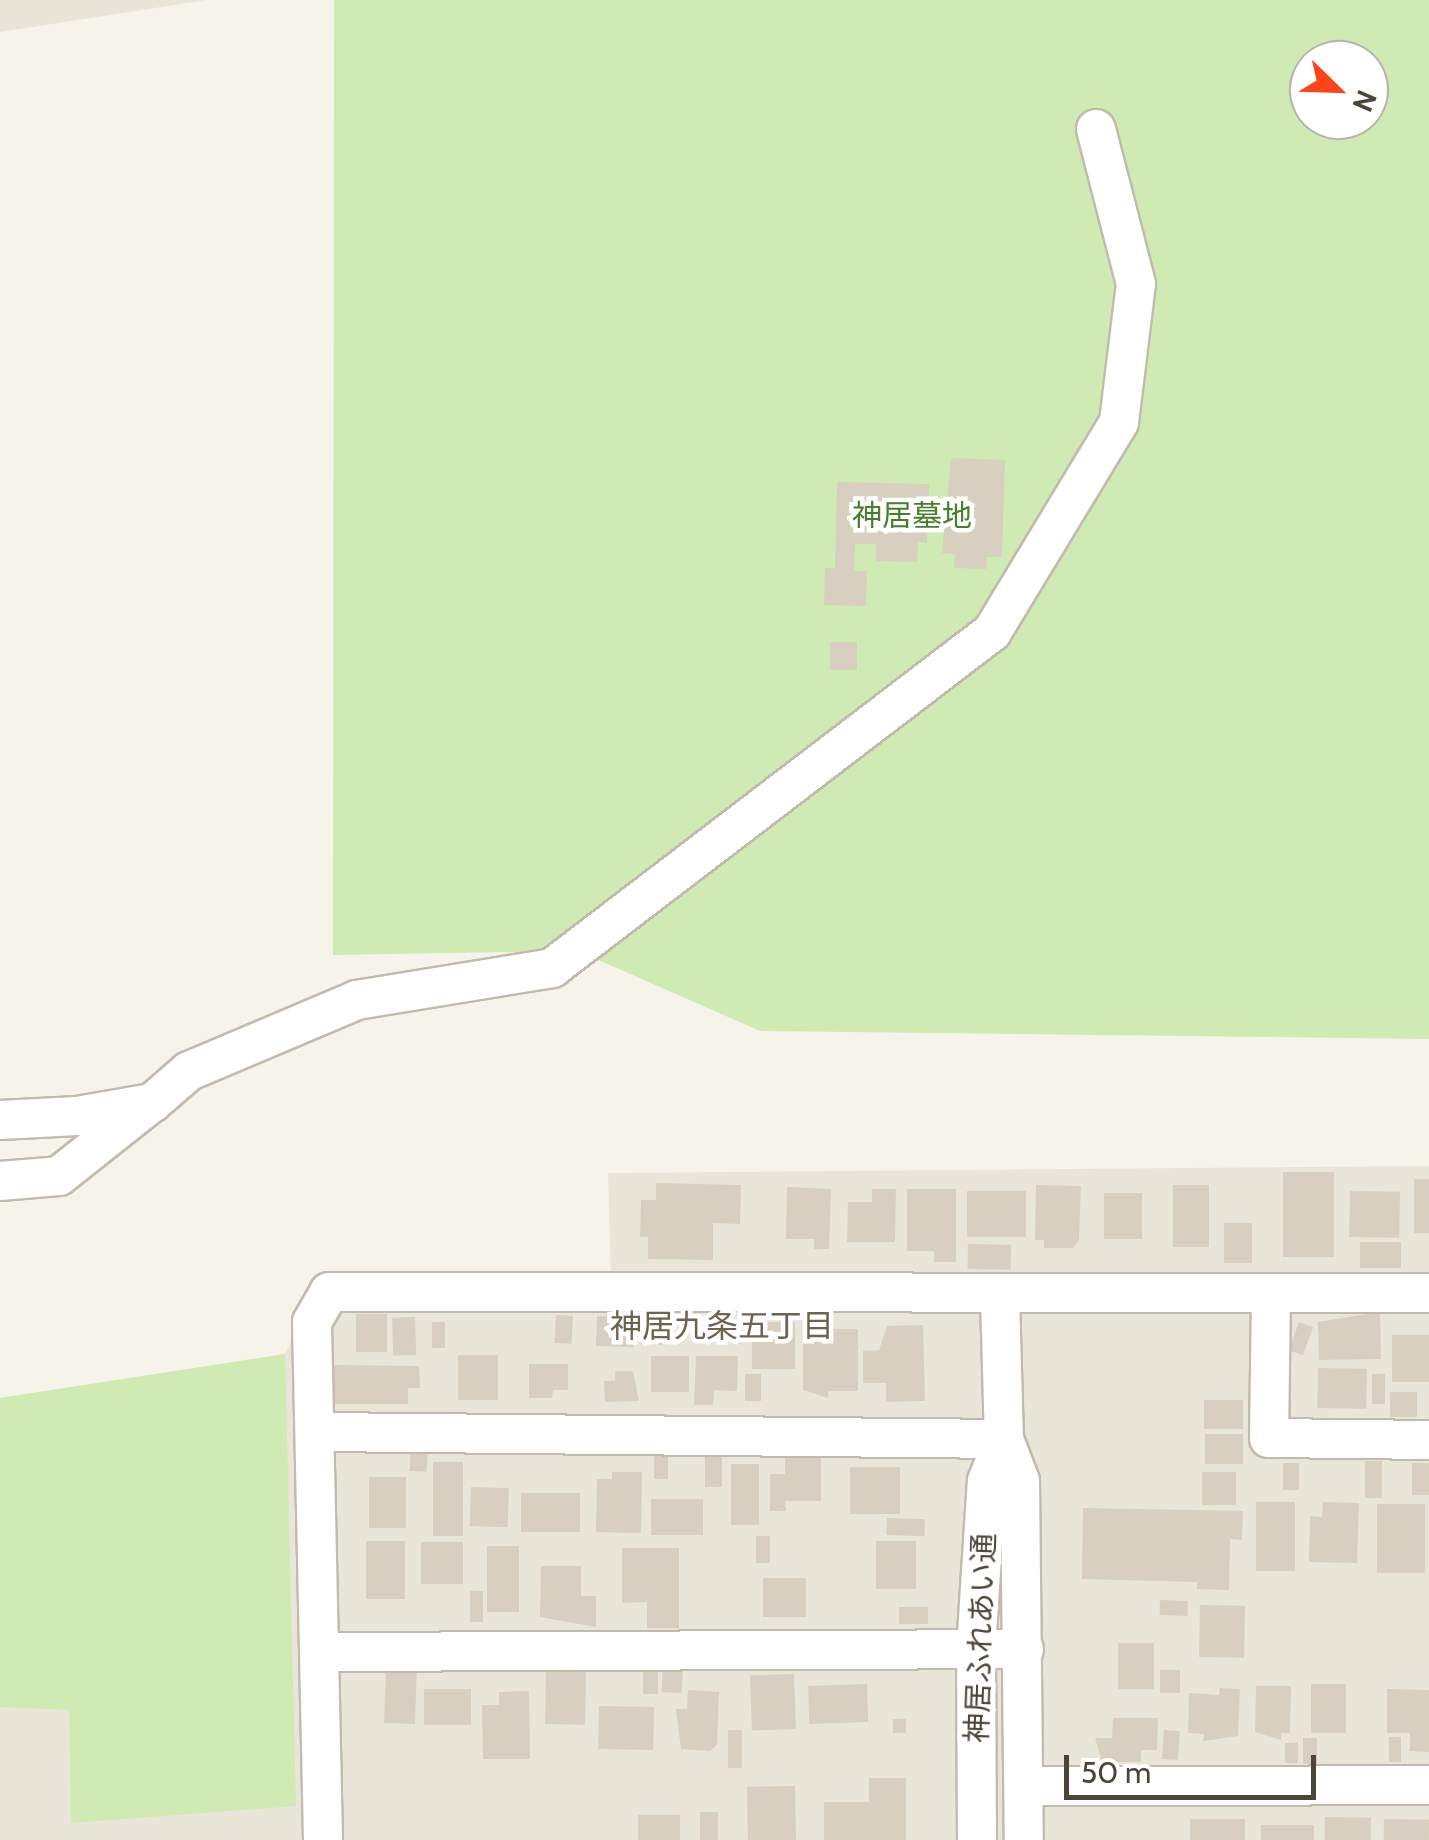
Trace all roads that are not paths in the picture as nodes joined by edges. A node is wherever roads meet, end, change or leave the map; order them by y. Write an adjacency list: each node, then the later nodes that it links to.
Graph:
1 (1096, 129): 2 (street)
2 (152, 1103): 3 (street); 4 (street)
3 (0, 1120)
4 (0, 1181)
5 (1429, 1293): 6 (street)
6 (1271, 1295): 7 (street); 10 (street)
7 (1000, 1297): 8 (street); 9 (street, 神居ふれあい通)
8 (317, 1432): 9 (street); 13 (street)
9 (1004, 1439): 11 (street, 神居ふれあい通); 12 (street, 神居ふれあい通)
10 (1429, 1440)
11 (976, 1649): 12 (street); 13 (street); 17 (street, 神居ふれあい通)
12 (1024, 1649): 15 (street, 神居ふれあい通)
13 (322, 1652): 16 (street)
14 (1429, 1785): 15 (street)
15 (1024, 1786): 18 (street, 神居ふれあい通)
16 (323, 1840)
17 (977, 1840)
18 (1024, 1840)

